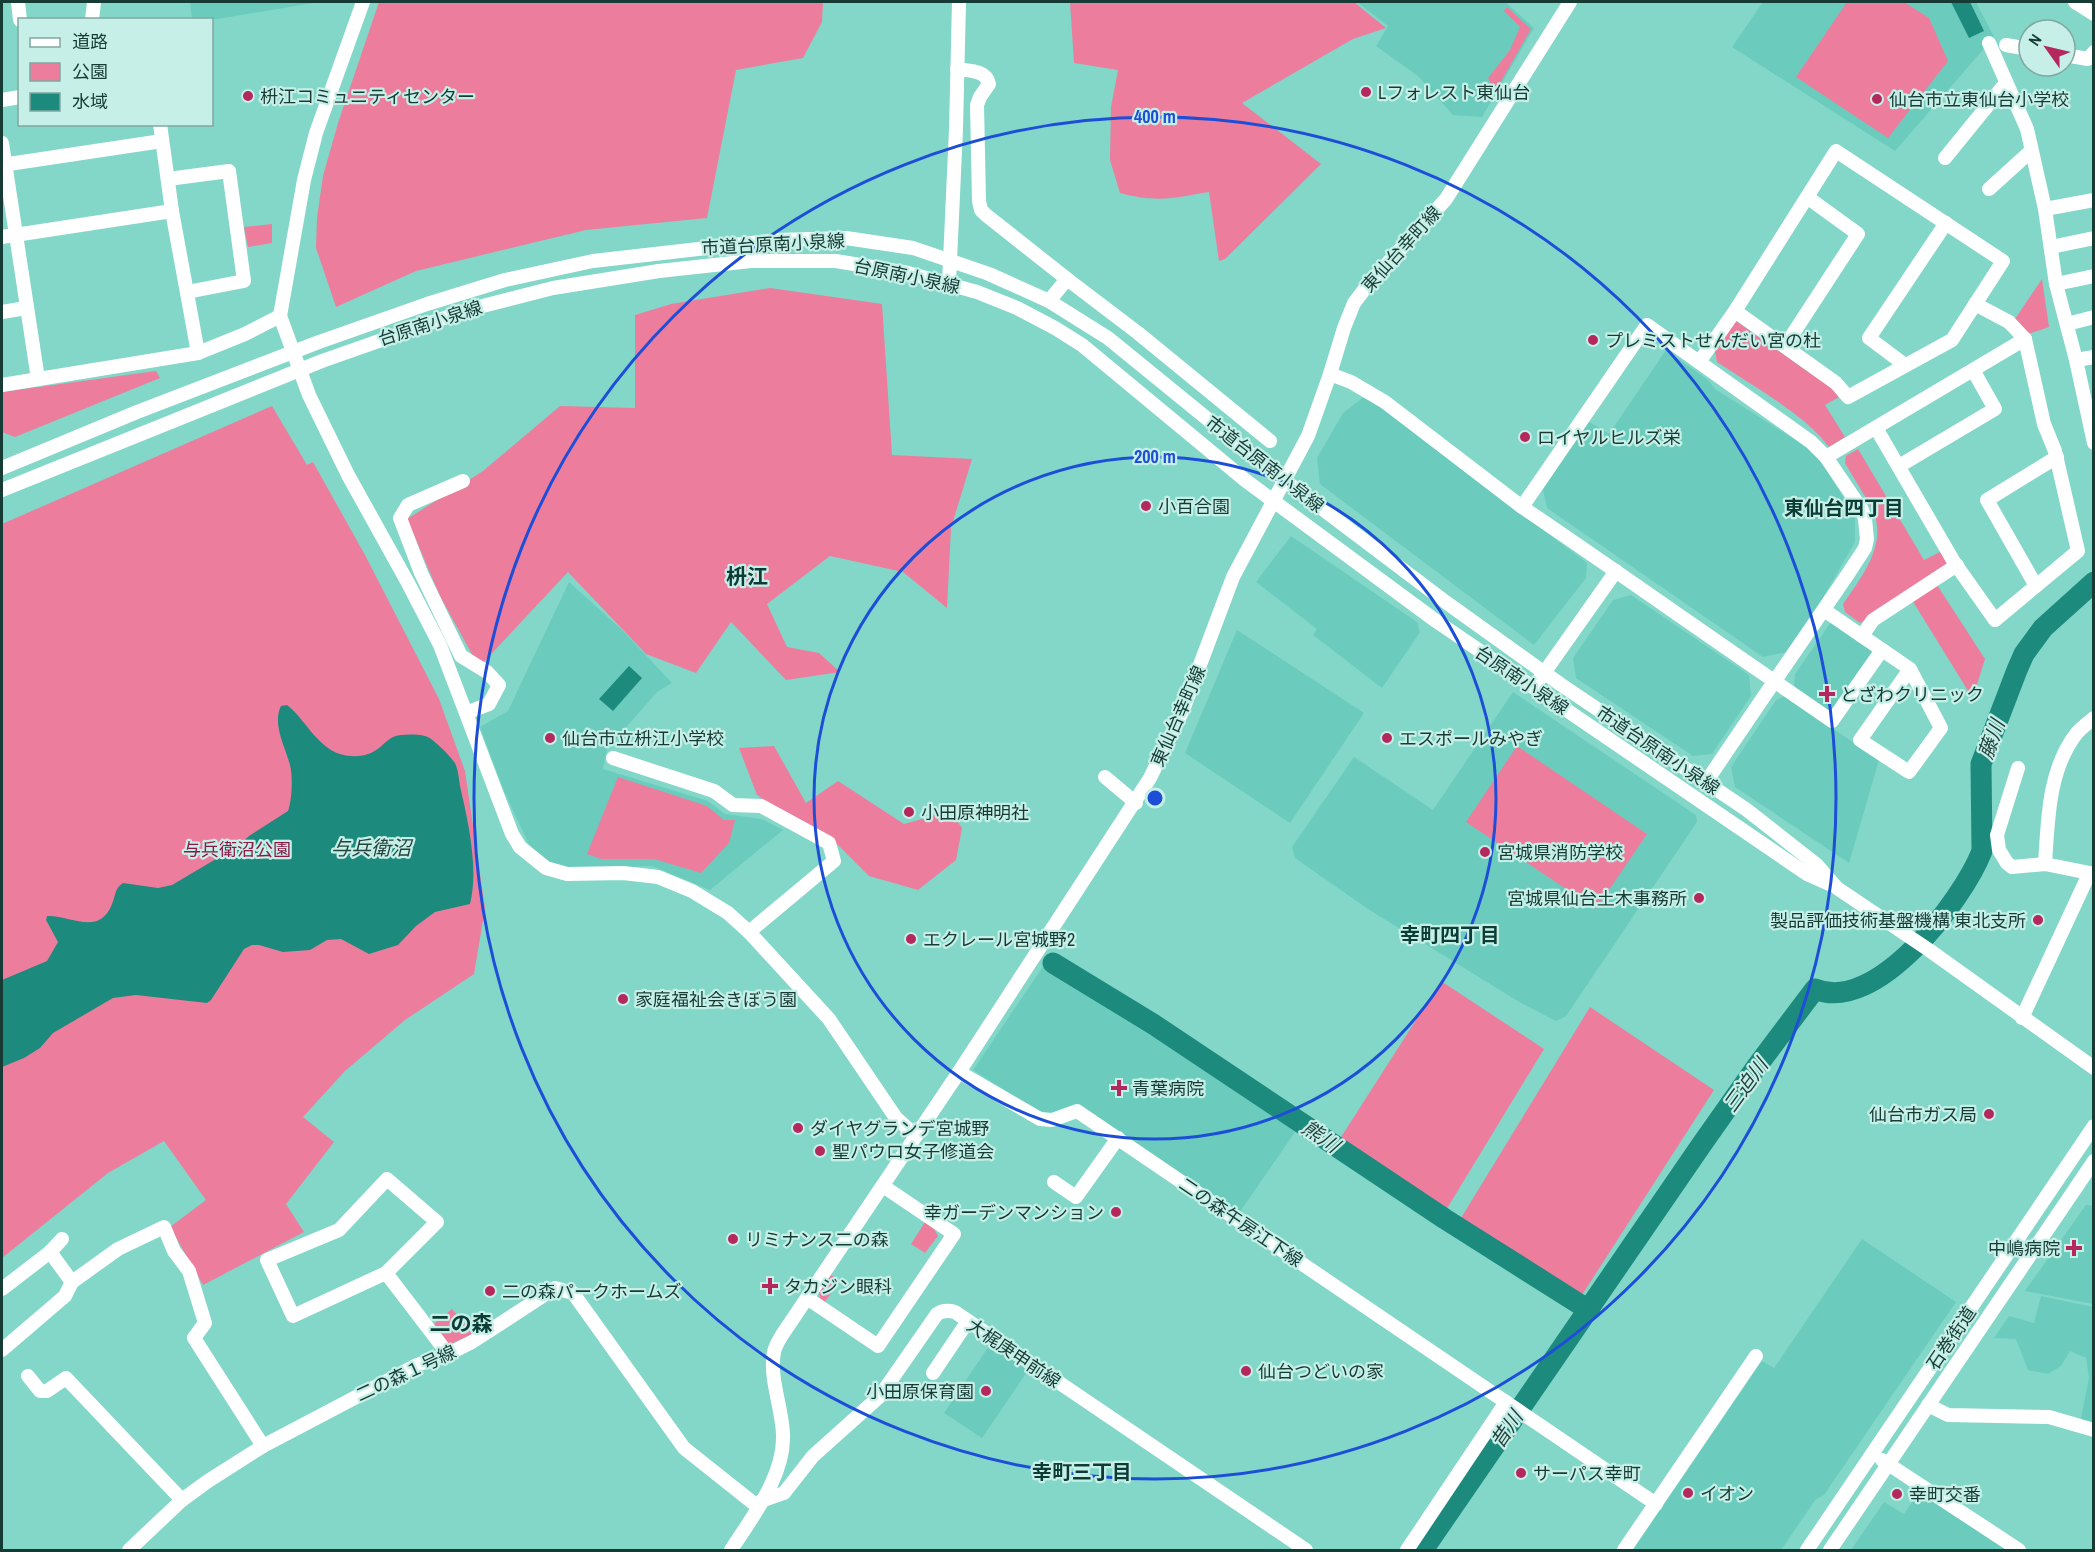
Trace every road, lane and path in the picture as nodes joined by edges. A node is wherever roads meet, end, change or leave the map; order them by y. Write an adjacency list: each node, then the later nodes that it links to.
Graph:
1 (18, 2): 8 (street)
2 (94, 2): 9 (street)
3 (363, 2): 46 (street)
4 (958, 2): 15 (street)
5 (1570, 2): 57 (street, 東仙台幸町線)
6 (2075, 2): 7 (street)
7 (2094, 14)
8 (20, 18)
9 (92, 18)
10 (1989, 43): 16 (street)
11 (2006, 45): 12 (street)
12 (2017, 47)
13 (2094, 52): 14 (street)
14 (2077, 57)
15 (957, 69): 35 (street); 37 (street)
16 (2006, 82): 22 (street); 23 (street)
17 (18, 97): 18 (street)
18 (2, 100)
19 (160, 126): 20 (street)
20 (162, 141): 24 (street); 25 (street)
21 (2, 143): 24 (street)
22 (2031, 151): 26 (street); 29 (street)
23 (1945, 158)
24 (3, 165): 32 (street)
25 (168, 179): 30 (street); 40 (street)
26 (1989, 189)
27 (1807, 197): 31 (street); 44 (street); 50 (street)
28 (2094, 200): 29 (street)
29 (2044, 209): 34 (street)
30 (172, 211): 32 (street); 40 (street)
31 (1946, 223): 42 (street); 55 (street)
32 (8, 236): 43 (street)
33 (2094, 238): 34 (street)
34 (2051, 247): 39 (street)
35 (951, 260): 38 (street); 41 (street, 市道台原南小泉線); 67 (street, 市道台原南小泉線)
36 (2094, 276): 39 (street)
37 (1066, 279): 41 (street); 62 (street)
38 (949, 284): 68 (street, 台原南小泉線); 71 (street, 台原南小泉線)
39 (2056, 284): 48 (street)
40 (187, 292): 51 (street)
41 (1049, 300): 70 (street, 市道台原南小泉線)
42 (1975, 304): 49 (street); 55 (street)
43 (26, 308): 45 (street); 58 (street)
44 (1735, 311): 50 (street); 54 (street)
45 (2, 312)
46 (280, 316): 51 (street); 84 (street)
47 (2094, 317): 48 (street)
48 (2067, 324): 53 (street)
49 (2025, 339): 56 (street); 65 (street)
50 (1785, 346): 55 (street)
51 (198, 353): 58 (street)
52 (2094, 357): 53 (street)
53 (2076, 360): 60 (street)
54 (1699, 362): 64 (street); 73 (street)
55 (1905, 365)
56 (1973, 370): 61 (street); 66 (street)
57 (1330, 374): 70 (street, 東仙台幸町線); 73 (street)
58 (38, 379): 59 (street)
59 (2, 385)
60 (2089, 405): 63 (street)
61 (1876, 428): 64 (street); 66 (street)
62 (1270, 441)
63 (2094, 443)
64 (1826, 457): 77 (street)
65 (2057, 457): 76 (street); 76 (street)
66 (1899, 466): 74 (street)
67 (2, 468)
68 (1232, 468): 72 (street, 市道台原南小泉線)
69 (463, 481): 84 (street)
70 (1285, 481): 72 (street, 東仙台幸町線); 81 (street, 市道台原南小泉線)
71 (2, 490)
72 (1274, 501): 83 (street, 台原南小泉線); 90 (street, 東仙台幸町線)
73 (1522, 507): 75 (street)
74 (1957, 565): 76 (street); 78 (street)
75 (1616, 571): 81 (street); 82 (street)
76 (2036, 586)
77 (1824, 610): 78 (street); 82 (street)
78 (1862, 636): 79 (street)
79 (1882, 650): 80 (street); 82 (street)
80 (1910, 669): 80 (street)
81 (1544, 673): 83 (street); 89 (street, 市道台原南小泉線)
82 (1775, 681): 89 (street)
83 (1533, 688): 93 (street, 台原南小泉線)
84 (465, 713): 94 (street)
85 (2094, 718): 91 (street)
86 (613, 758): 94 (street)
87 (2018, 768): 91 (street)
88 (1105, 777): 90 (street)
89 (1706, 782): 93 (street, 市道台原南小泉線)
90 (1136, 803): 97 (street, 東仙台幸町線)
91 (2045, 864): 92 (street)
92 (2091, 874): 95 (street)
93 (1837, 888): 95 (street, 市道台原南小泉線)
94 (748, 932): 99 (street)
95 (2022, 1018): 96 (street, 市道台原南小泉線)
96 (2094, 1068)
97 (959, 1072): 99 (street, 東仙台幸町線); 100 (street, 二の森午房江下線)
98 (2094, 1126): 120 (street, 石巻街道)
99 (916, 1136): 103 (street, 東仙台幸町線)
100 (1118, 1138): 102 (street); 117 (street, 二の森午房江下線)
101 (2094, 1161): 116 (street, 石巻街道)
102 (1054, 1182)
103 (883, 1186): 109 (street, 東仙台幸町線); 109 (street)
104 (62, 1239): 105 (street)
105 (50, 1252): 107 (street); 108 (street)
106 (386, 1272): 106 (street); 112 (street)
107 (72, 1282): 111 (street); 119 (street)
108 (2, 1289)
109 (807, 1298): 123 (street, 東仙台幸町線)
110 (968, 1321): 114 (street); 123 (street, 大梶庚申前線); 127 (street, 大梶庚申前線)
111 (2, 1350)
112 (448, 1354): 119 (street, 二の森１号線); 123 (street, 二の森１号線)
113 (1756, 1356): 124 (street)
114 (933, 1373)
115 (28, 1376): 122 (street)
116 (1928, 1406): 118 (street); 121 (street, 石巻街道)
117 (1515, 1408): 124 (street, 二の森午房江下線); 128 (street)
118 (2094, 1430)
119 (263, 1446): 122 (street, 二の森１号線)
120 (1872, 1454): 121 (street); 130 (street, 石巻街道)
121 (1887, 1464): 131 (street, 石巻街道); 132 (street)
122 (182, 1500): 125 (street, 二の森１号線)
123 (759, 1504): 126 (street, 東仙台幸町線)
124 (1656, 1504): 129 (street)
125 (129, 1551)
126 (731, 1551)
127 (1306, 1551)
128 (1407, 1551)
129 (1624, 1551)
130 (1807, 1551)
131 (1830, 1551)
132 (2019, 1551)

